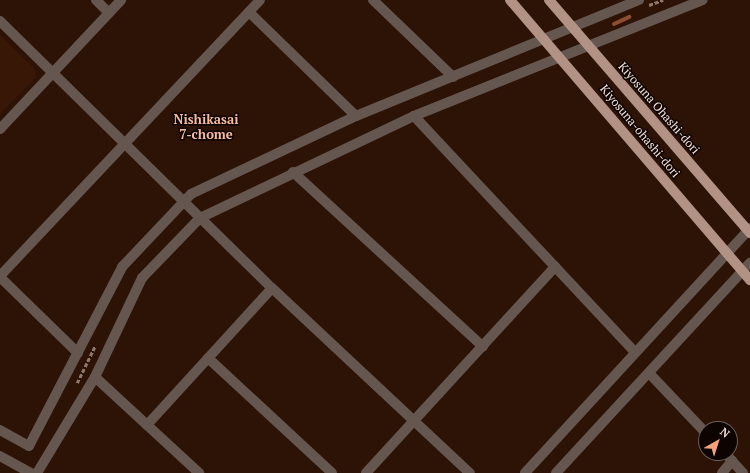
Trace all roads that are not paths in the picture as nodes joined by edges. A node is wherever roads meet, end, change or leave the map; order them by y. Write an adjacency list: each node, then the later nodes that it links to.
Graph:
1 (96, 0): 10 (street)
2 (121, 0): 10 (street)
3 (260, 0): 9 (street)
4 (374, 0): 17 (street)
5 (510, 0): 13 (main road, Kiyosuna-ohashi-dori)
6 (549, 0): 12 (main road, Kiyosuna Ohashi-dori)
7 (639, 0): 12 (street)
8 (703, 0): 14 (street)
9 (249, 12): 18 (street); 21 (street)
10 (109, 13): 16 (street)
11 (0, 21): 16 (street)
12 (573, 26): 13 (street); 14 (main road, Kiyosuna Ohashi-dori)
13 (544, 39): 15 (main road, Kiyosuna-ohashi-dori); 17 (street)
14 (589, 46): 15 (street); 25 (main road, Kiyosuna Ohashi-dori)
15 (560, 57): 19 (street); 26 (main road, Kiyosuna-ohashi-dori)
16 (53, 72): 20 (street); 21 (street)
17 (453, 77): 18 (street)
18 (356, 116): 23 (street)
19 (414, 116): 22 (street); 28 (street)
20 (0, 129)
21 (126, 144): 23 (street); 30 (street)
22 (293, 172): 24 (street); 33 (street)
23 (185, 201): 24 (street); 35 (street)
24 (200, 218): 32 (street); 38 (street)
25 (749, 230): 26 (street)
26 (727, 253): 29 (main road, Kiyosuna-ohashi-dori); 34 (street)
27 (750, 263): 29 (street)
28 (555, 267): 33 (street); 34 (street)
29 (742, 271): 31 (main road, Kiyosuna-ohashi-dori); 37 (street)
30 (0, 277): 35 (street)
31 (750, 280)
32 (272, 288): 36 (street); 39 (street)
33 (483, 348): 39 (street)
34 (635, 352): 51 (street)
35 (78, 353): 42 (street)
36 (208, 358): 40 (street); 48 (street)
37 (649, 373): 41 (street); 52 (street)
38 (95, 377): 40 (street); 46 (street)
39 (414, 421): 49 (street); 50 (street)
40 (147, 425): 47 (street)
41 (698, 425)
42 (0, 430)
43 (0, 456): 45 (street)
44 (732, 461): 53 (street); 54 (street)
45 (32, 473)
46 (37, 473)
47 (199, 473)
48 (332, 473)
49 (366, 473)
50 (470, 473)
51 (525, 473)
52 (556, 473)
53 (722, 473)
54 (743, 473)

